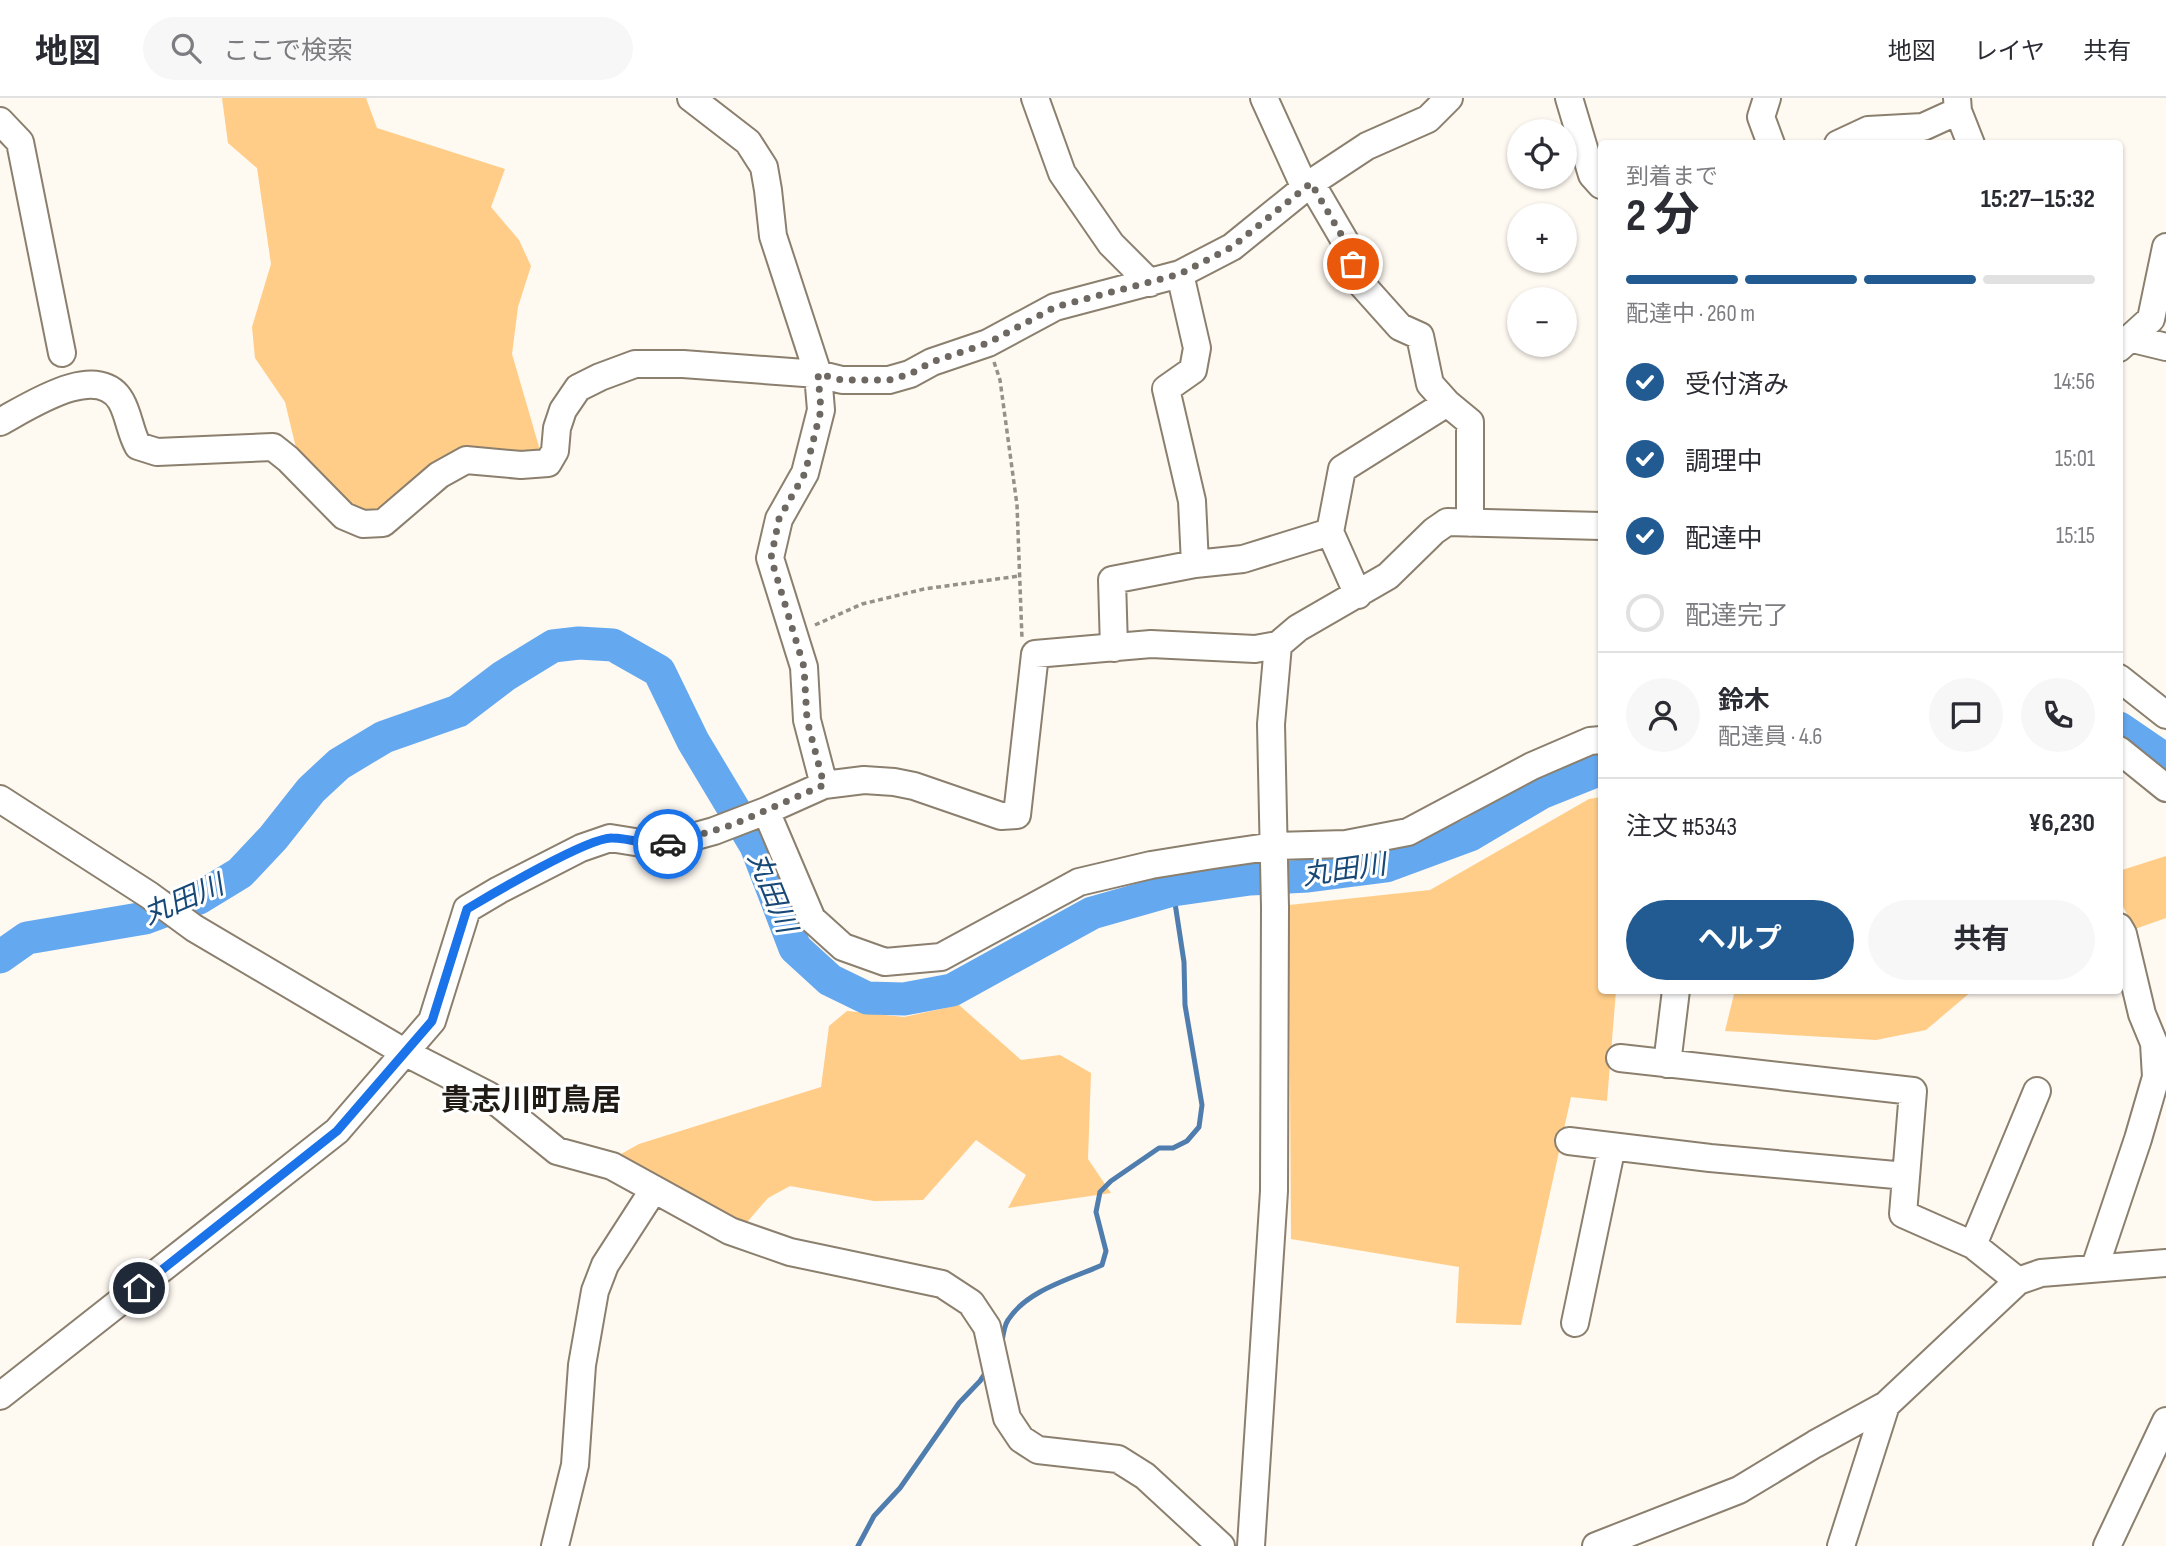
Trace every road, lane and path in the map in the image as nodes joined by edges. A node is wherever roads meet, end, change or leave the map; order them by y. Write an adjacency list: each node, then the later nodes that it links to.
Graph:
1 (691, 98): 21 (street)
2 (1035, 98): 16 (street)
3 (1264, 98): 13 (street)
4 (1449, 98): 13 (street)
5 (1569, 98): 12 (street)
6 (1767, 98): 9 (street)
7 (1957, 105): 10 (street); 11 (street)
8 (0, 121): 20 (street)
9 (1770, 140)
10 (1847, 140)
11 (1970, 140)
12 (1598, 182)
13 (1308, 186): 15 (street); 22 (street)
14 (2166, 247): 18 (street)
15 (1180, 274): 16 (street); 27 (street)
16 (1150, 283): 17 (street)
17 (988, 343): 21 (street); 28 (path)
18 (2124, 343): 19 (street)
19 (2166, 346)
20 (62, 353)
21 (818, 374): 23 (street); 30 (street)
22 (1447, 403): 24 (street); 26 (street)
23 (0, 422)
24 (1470, 523): 25 (street); 29 (street)
25 (1598, 526)
26 (1330, 532): 27 (street); 29 (street)
27 (1195, 564): 32 (street)
28 (1019, 576): 30 (path); 33 (path)
29 (1358, 595): 31 (street)
30 (794, 635): 38 (street)
31 (1278, 645): 32 (street); 42 (street)
32 (1114, 648): 33 (street)
33 (1035, 654): 38 (street)
34 (2123, 681): 35 (street)
35 (2166, 715)
36 (1598, 740): 42 (street)
37 (2123, 753): 39 (street)
38 (824, 785): 41 (street)
39 (2166, 788)
40 (0, 799): 45 (street)
41 (766, 811): 42 (street); 45 (street)
42 (1275, 846): 64 (street)
43 (2123, 934): 55 (street)
44 (1675, 994): 47 (street)
45 (404, 1052): 52 (street); 58 (street)
46 (1620, 1058): 47 (street)
47 (1667, 1064): 51 (street)
48 (2037, 1091): 53 (street)
49 (1569, 1141): 50 (street)
50 (1612, 1146): 51 (street); 57 (street)
51 (1906, 1176): 53 (street)
52 (654, 1189): 62 (street); 63 (street)
53 (1973, 1245): 56 (street)
54 (2166, 1263): 55 (street)
55 (2095, 1267): 56 (street)
56 (2018, 1281): 59 (street)
57 (1575, 1323)
58 (0, 1396)
59 (1886, 1405): 61 (street); 65 (street)
60 (2166, 1421): 66 (street)
61 (1843, 1545)
62 (555, 1546)
63 (1222, 1546)
64 (1251, 1546)
65 (1596, 1546)
66 (2107, 1546)

